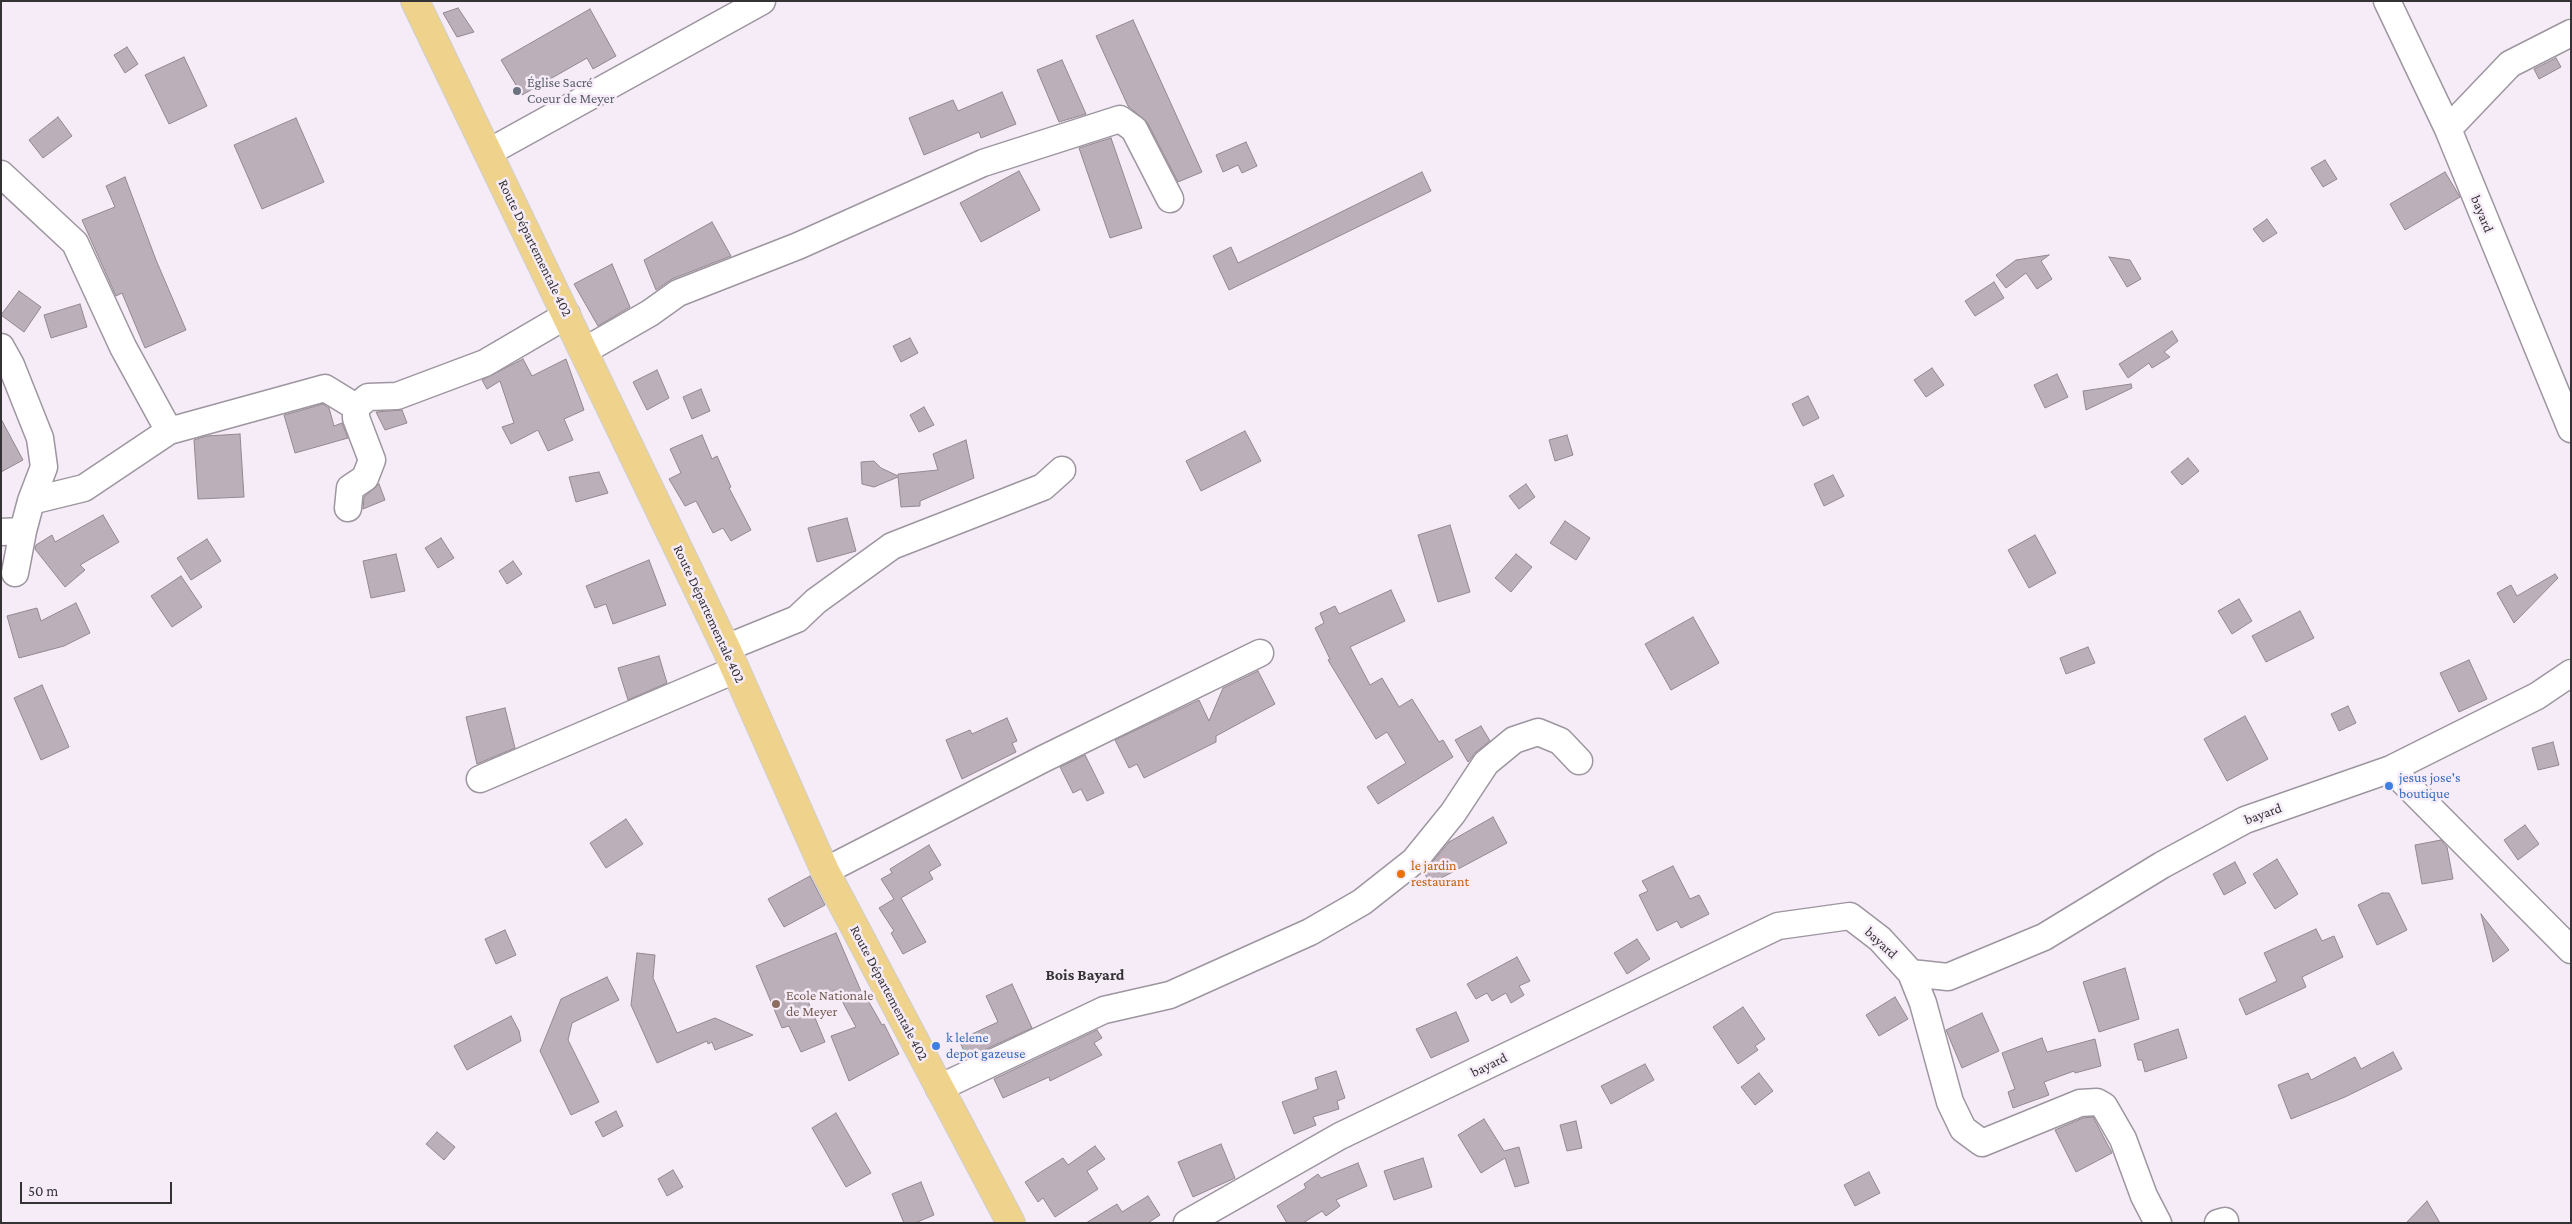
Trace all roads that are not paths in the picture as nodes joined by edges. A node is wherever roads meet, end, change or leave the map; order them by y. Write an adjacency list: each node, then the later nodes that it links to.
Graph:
1 (415, 1): 6 (main road, Route Départementale 402)
2 (762, 1): 6 (street)
3 (2388, 1): 5 (street, bayard)
4 (2571, 33): 5 (street)
5 (2448, 129): 13 (street, bayard)
6 (489, 152): 9 (main road, Route Départementale 402)
7 (1, 174): 14 (street)
8 (1170, 200): 11 (street)
9 (567, 315): 11 (main road, Route Départementale 402); 12 (street)
10 (1, 347): 16 (street)
11 (584, 352): 21 (main road, Route Départementale 402)
12 (356, 408): 14 (street); 17 (street)
13 (2571, 429)
14 (169, 431): 16 (street)
15 (1062, 470): 21 (street)
16 (31, 501): 18 (street)
17 (348, 508)
18 (12, 531): 19 (street)
19 (15, 573)
20 (1260, 653): 26 (street)
21 (730, 659): 25 (street); 26 (main road, Route Départementale 402)
22 (2571, 673): 24 (street, bayard)
23 (1579, 761): 29 (street)
24 (2391, 769): 27 (street); 28 (street, bayard)
25 (480, 779)
26 (825, 871): 29 (main road, Route Départementale 402)
27 (2571, 950)
28 (1911, 973): 31 (street, bayard); 32 (street)
29 (939, 1088): 30 (main road, Route Départementale 402)
30 (1011, 1223)
31 (1187, 1223)
32 (2158, 1223)

